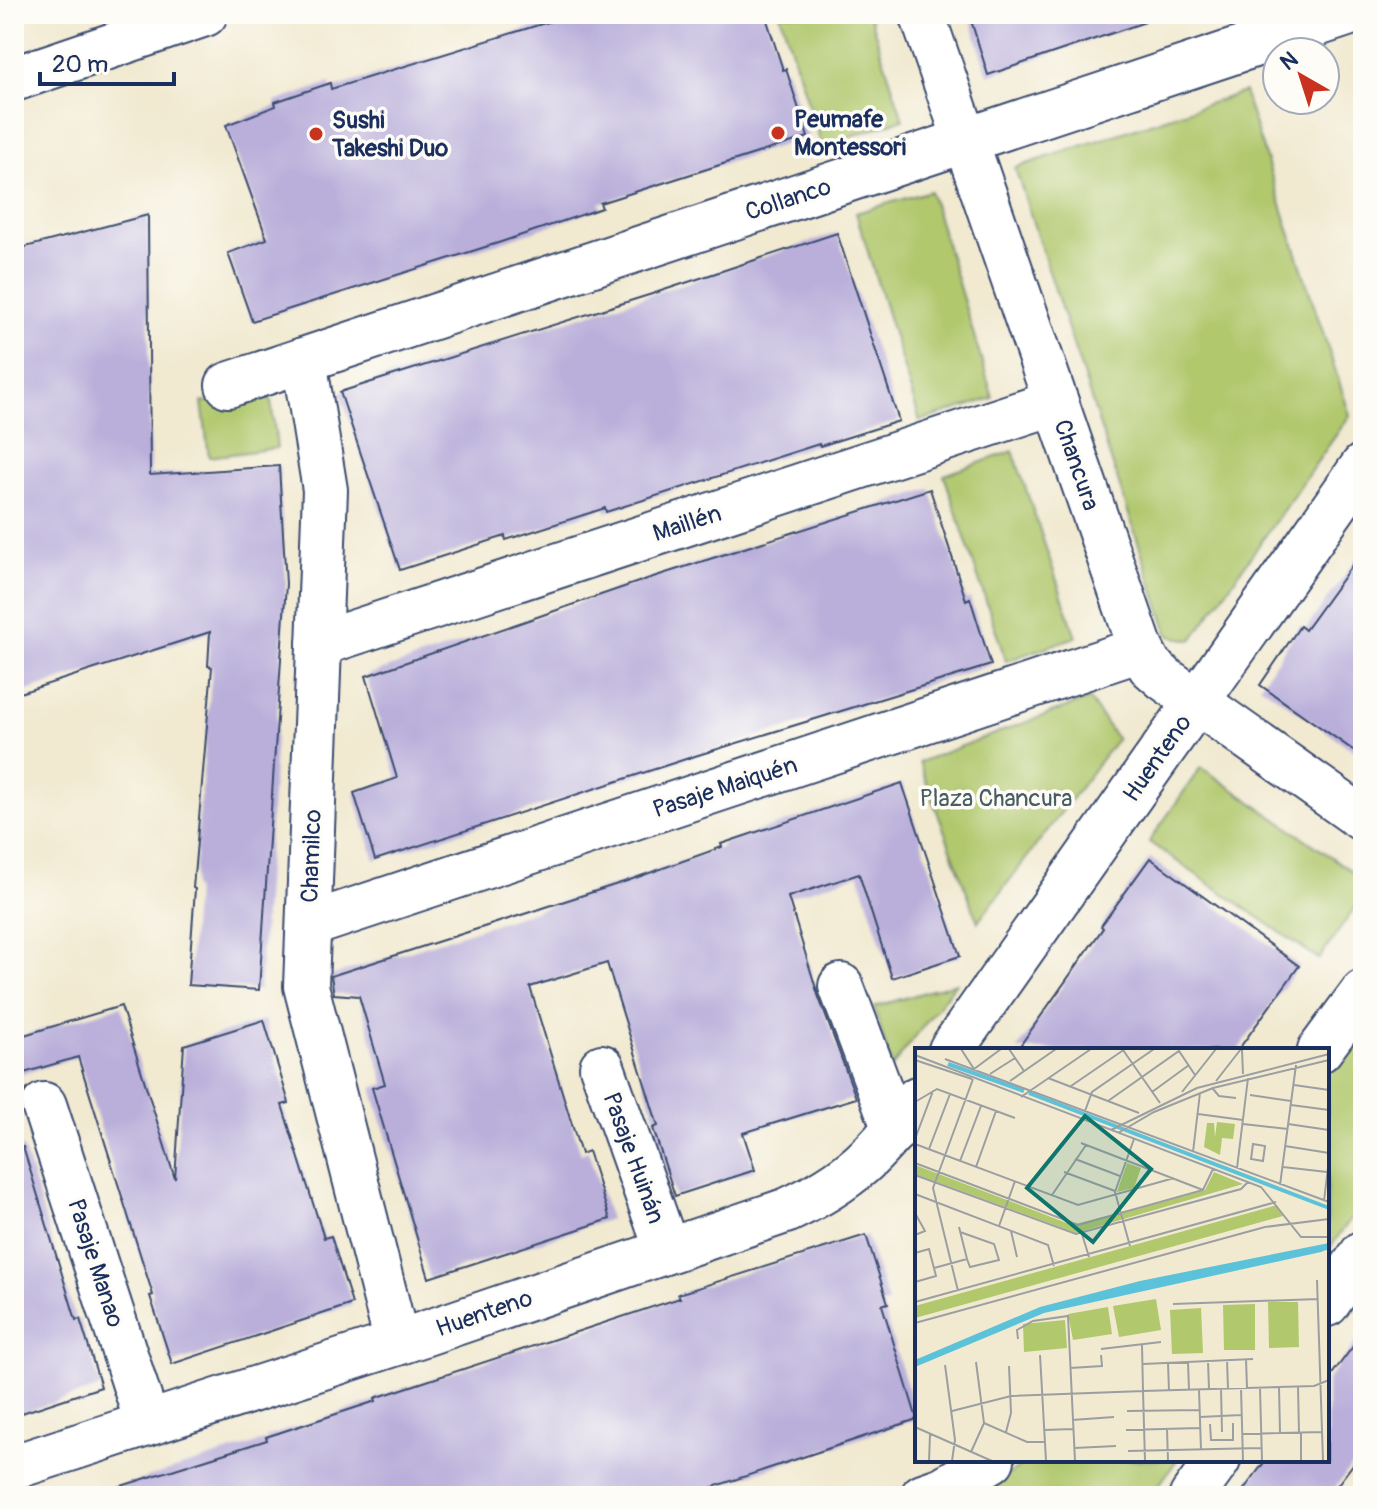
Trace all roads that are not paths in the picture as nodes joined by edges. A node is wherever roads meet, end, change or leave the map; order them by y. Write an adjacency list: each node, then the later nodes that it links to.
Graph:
1 (205, 14): 4 (street)
2 (922, 14): 5 (street, Chancura)
3 (1347, 14): 5 (street, Collanco)
4 (14, 79)
5 (965, 141): 6 (street, Collanco); 8 (street, Chancura)
6 (304, 360): 7 (street, Collanco); 10 (street, Chamilco)
7 (228, 385)
8 (1056, 402): 10 (street, Maillén); 11 (street, Chancura)
9 (1363, 466): 12 (street, Huenteno)
10 (319, 644): 14 (street, Chamilco)
11 (1141, 649): 12 (street, Chancura); 14 (street, Pasaje Maiquén)
12 (1196, 703): 13 (street, Chancura); 17 (street, Huenteno)
13 (1363, 819)
14 (309, 925): 25 (street, Chamilco)
15 (841, 986): 21 (street)
16 (1363, 992): 18 (street)
17 (952, 1048)
18 (1321, 1048)
19 (602, 1067): 22 (street, Pasaje Huinán)
20 (44, 1105): 26 (street, Pasaje Manao)
21 (906, 1114): 22 (street, Huenteno)
22 (667, 1250): 25 (street, Huenteno)
23 (1363, 1253): 24 (street)
24 (1329, 1301)
25 (397, 1343): 26 (street, Huenteno)
26 (147, 1422): 29 (street, Huenteno)
27 (989, 1462): 30 (street)
28 (1217, 1462): 31 (street)
29 (14, 1467)
30 (923, 1496)
31 (1192, 1496)

